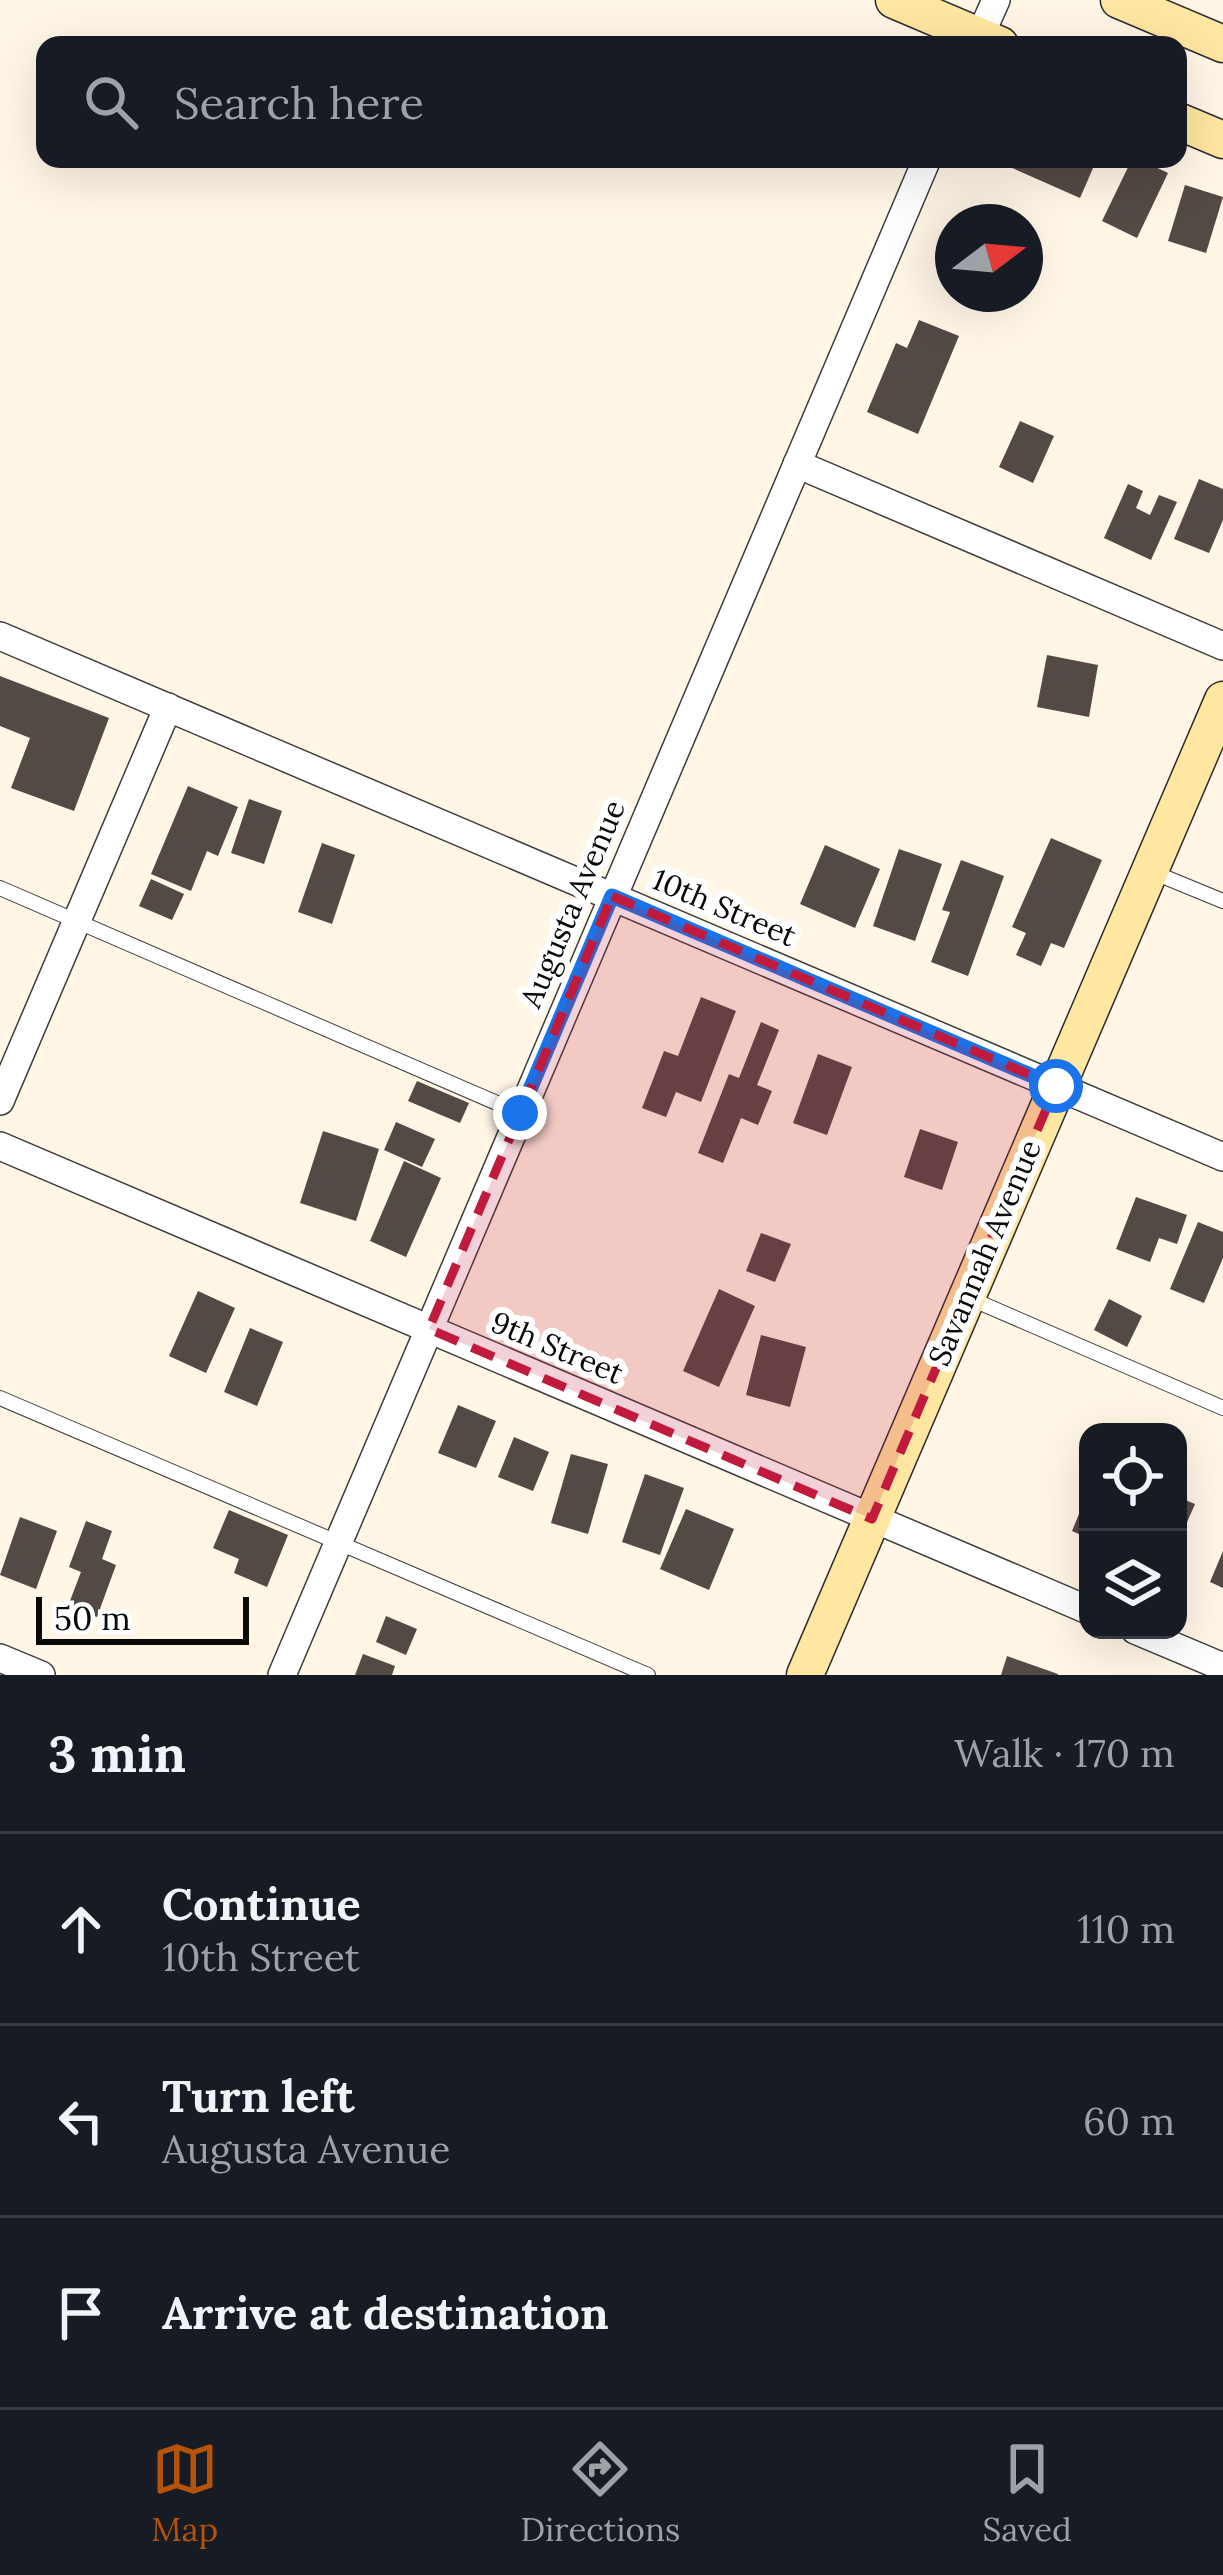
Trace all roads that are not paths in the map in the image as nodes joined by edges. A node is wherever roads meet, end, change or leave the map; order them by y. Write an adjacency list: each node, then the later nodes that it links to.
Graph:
1 (894, 0): 4 (street)
2 (996, 0): 5 (street)
3 (1119, 0): 6 (street)
4 (972, 36)
5 (987, 36)
6 (1223, 44)
7 (1223, 116): 8 (street)
8 (1187, 117)
9 (1187, 122): 10 (street)
10 (1223, 140)
11 (924, 168): 12 (street, Augusta Avenue)
12 (797, 464): 14 (street); 19 (street, Augusta Avenue)
13 (0, 636): 16 (street, 10th Street)
14 (1223, 646)
15 (1223, 700): 17 (street, Savannah Avenue)
16 (168, 707): 19 (street, 10th Street); 21 (street)
17 (1149, 870): 20 (lane); 22 (street, Savannah Avenue)
18 (0, 888): 21 (lane)
19 (612, 896): 22 (street, 10th Street); 24 (street, Augusta Avenue)
20 (1223, 902)
21 (77, 921): 23 (street); 24 (lane)
22 (1056, 1086): 26 (street, 10th Street); 27 (street, Savannah Avenue)
23 (0, 1101)
24 (520, 1113): 28 (street, Augusta Avenue)
25 (0, 1146): 28 (street, 9th Street)
26 (1223, 1157)
27 (966, 1297): 30 (lane); 31 (street, Savannah Avenue)
28 (429, 1329): 31 (street, 9th Street); 32 (street, Augusta Avenue)
29 (0, 1398): 32 (lane)
30 (1223, 1408)
31 (872, 1519): 33 (street, 9th Street); 40 (street, Savannah Avenue)
32 (339, 1541): 38 (street, Augusta Avenue); 39 (lane)
33 (1079, 1606)
34 (1156, 1639): 36 (street)
35 (0, 1658): 37 (street)
36 (1223, 1667)
37 (40, 1675)
38 (282, 1675)
39 (648, 1675)
40 (806, 1675)

